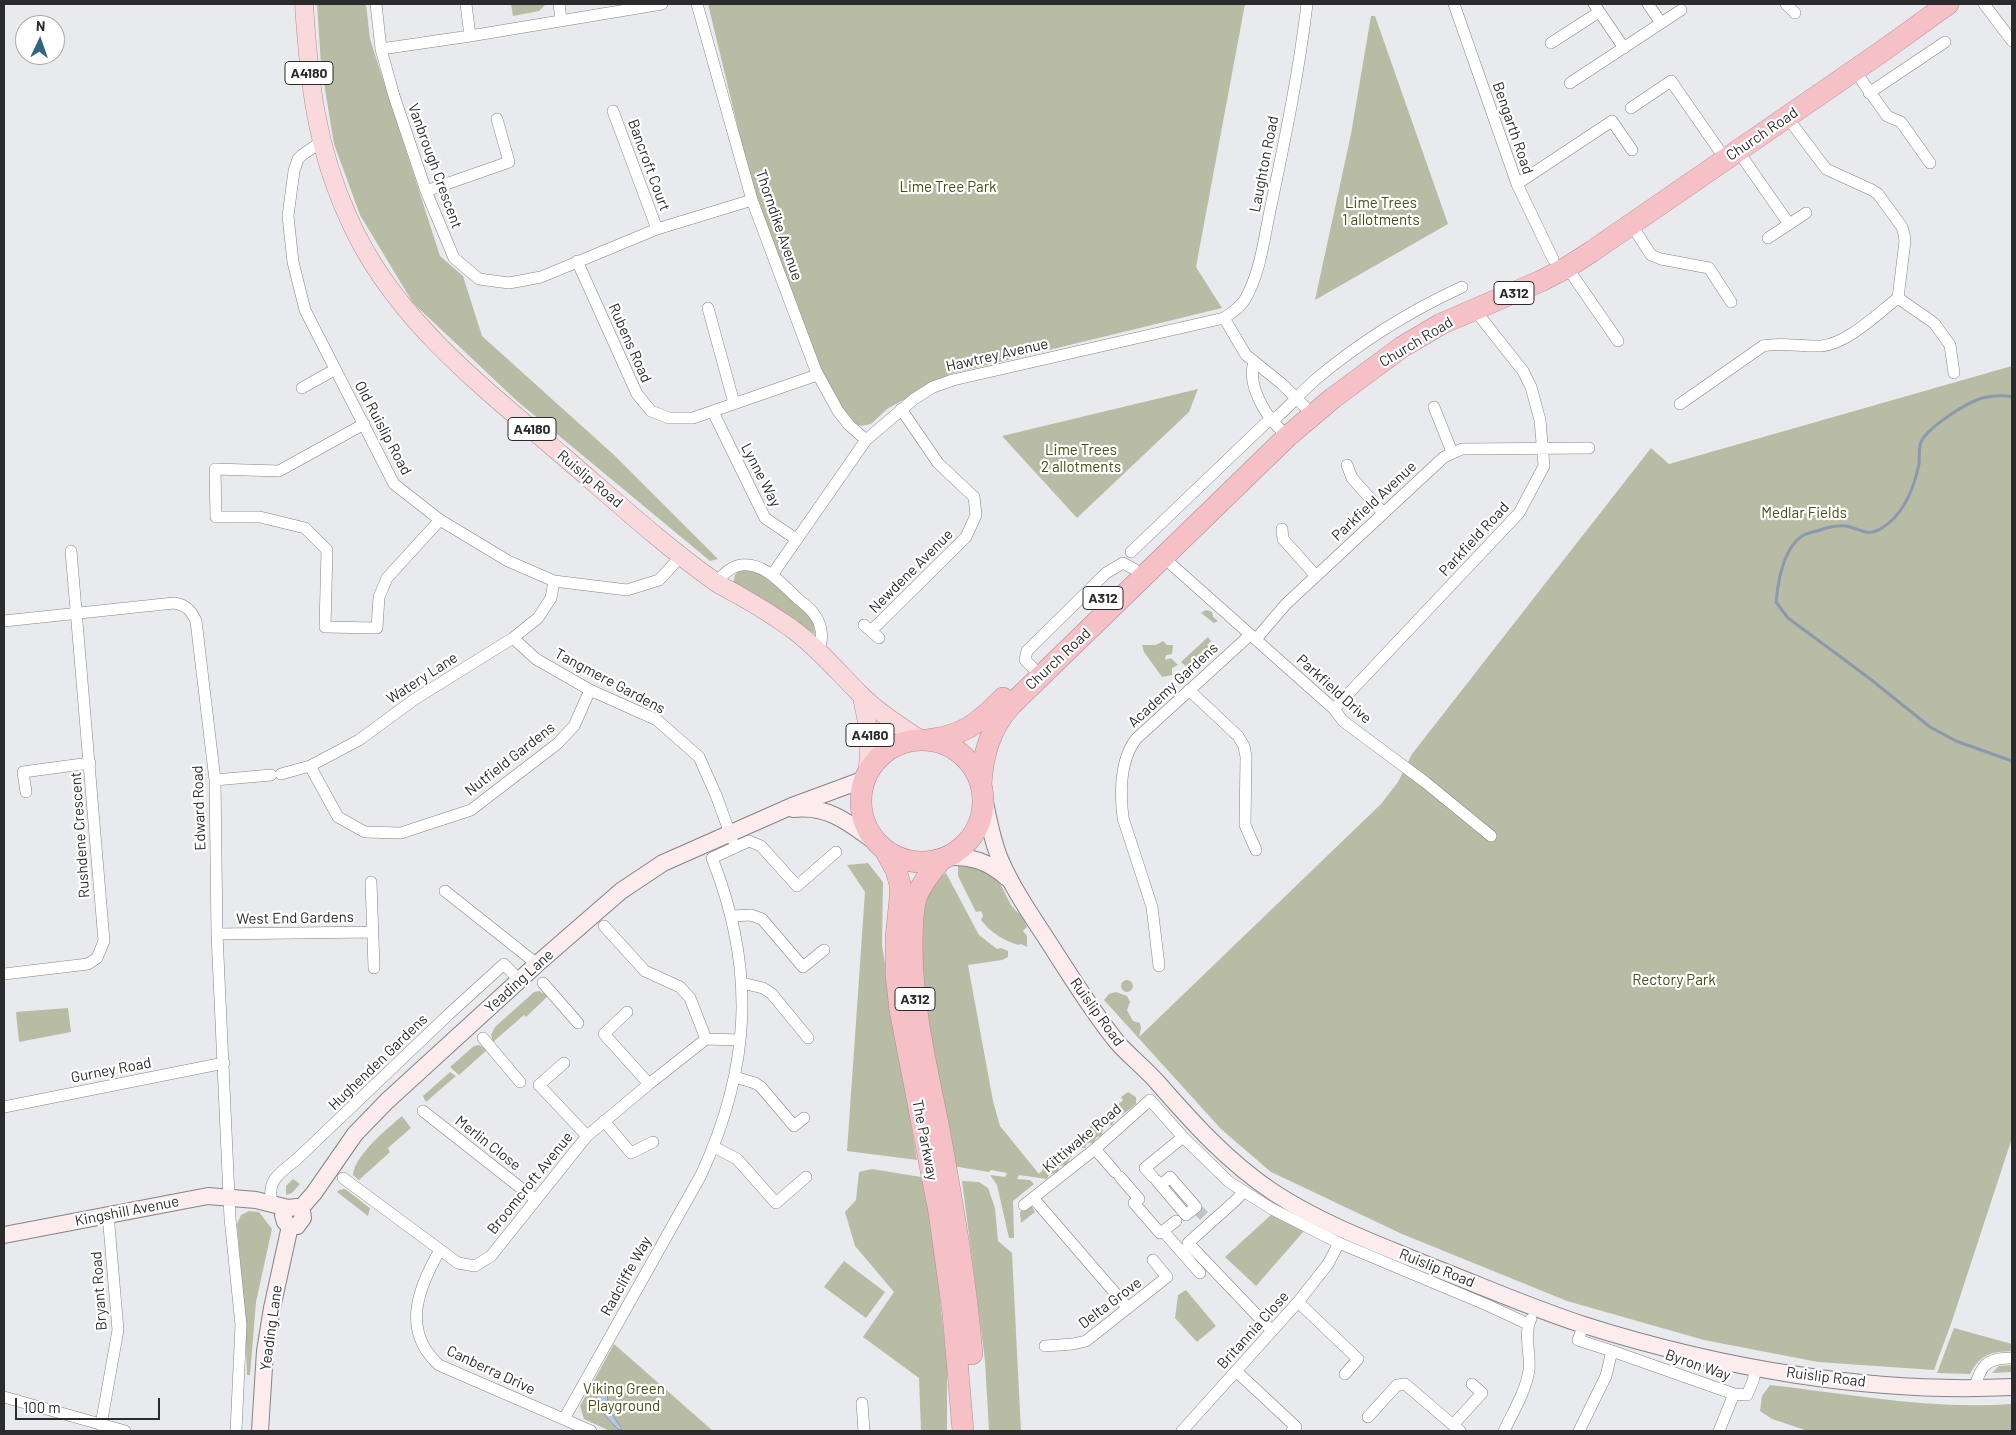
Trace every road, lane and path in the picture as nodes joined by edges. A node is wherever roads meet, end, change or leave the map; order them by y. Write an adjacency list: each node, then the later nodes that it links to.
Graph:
1 (304, 4): 33 (main road, A4180)
2 (376, 4): 25 (street, Vanbrough Crescent)
3 (466, 4): 20 (street)
4 (559, 4): 18 (street)
5 (662, 4): 14 (street)
6 (697, 4): 39 (street, Thorndike Avenue)
7 (1307, 4): 53 (street, Laughton Road)
8 (1454, 4): 37 (street, Bengarth Road)
9 (1648, 4): 19 (street)
10 (1786, 4): 17 (street)
11 (1929, 4): 35 (highway, Church Road / A312)
12 (1948, 4): 26 (highway, Church Road / A312)
13 (1984, 4): 21 (street)
14 (648, 5): 18 (street)
15 (1597, 8): 23 (street); 24 (street)
16 (1680, 10): 19 (street)
17 (1795, 13)
18 (561, 20): 20 (street)
19 (1661, 23): 24 (street)
20 (470, 36): 25 (street)
21 (2012, 41)
22 (1945, 42): 28 (street)
23 (1551, 43)
24 (1624, 48): 27 (street)
25 (381, 49): 38 (street, Vanbrough Crescent)
26 (1855, 71): 28 (street); 31 (highway, Church Road / A312)
27 (1570, 83)
28 (1869, 93): 36 (street)
29 (1631, 108): 35 (street)
30 (613, 111): 43 (street, Bancroft Court)
31 (1787, 117): 35 (highway, Church Road / A312); 49 (street)
32 (497, 119): 38 (street)
33 (321, 142): 56 (street, Old Ruislip Road); 78 (main road, Ruislip Road / A4180)
34 (1632, 150): 37 (street)
35 (1729, 151): 41 (highway, Church Road / A312); 42 (street); 45 (highway, Church Road / A312)
36 (1930, 164)
37 (1517, 184): 45 (street, Bengarth Road)
38 (426, 191): 46 (street, Vanbrough Crescent)
39 (752, 200): 43 (street, Vanbrough Crescent); 58 (street, Thorndike Avenue)
40 (1806, 213): 42 (street)
41 (1631, 224): 50 (street); 52 (highway, Church Road / A312)
42 (1789, 224): 44 (street)
43 (657, 229): 46 (street, Vanbrough Crescent)
44 (1768, 238)
45 (1554, 260): 60 (highway, Church Road / A312)
46 (577, 261): 65 (street, Rubens Road)
47 (1571, 273): 54 (street)
48 (1462, 287): 60 (street, Church Road)
49 (1898, 298): 57 (street); 62 (street)
50 (1731, 302)
51 (708, 308): 61 (street)
52 (1474, 309): 69 (street, Parkfield Road); 79 (highway, Church Road / A312)
53 (1224, 318): 55 (street); 64 (street, Hawtrey Avenue)
54 (1618, 341)
55 (1254, 362): 60 (street); 67 (street)
56 (334, 370): 59 (street); 66 (street, Old Ruislip Road)
57 (1954, 373)
58 (817, 374): 61 (street, Rubens Road); 68 (street, Thorndike Avenue)
59 (302, 388)
60 (1301, 402): 67 (highway, Church Road / A312)
61 (734, 403): 65 (street, Rubens Road)
62 (1680, 404)
63 (1434, 407): 71 (street)
64 (900, 409): 68 (street, Hawtrey Avenue); 86 (street, Newdene Avenue)
65 (713, 412): 76 (street, Lynne Way)
66 (364, 424): 74 (street, Old Ruislip Road); 74 (street)
67 (1275, 424): 94 (highway, Church Road / A312)
68 (866, 440): 76 (street, Hawtrey Avenue)
69 (1542, 448): 70 (street); 71 (street); 93 (street, Parkfield Road)
70 (1589, 448)
71 (1452, 452): 73 (street, Parkfield Avenue)
72 (1346, 465): 73 (street)
73 (1383, 513): 81 (street, Parkfield Avenue)
74 (440, 520): 82 (street, Old Ruislip Road)
75 (1282, 529): 81 (street)
76 (796, 539): 80 (street, Hawtrey Avenue)
77 (70, 551): 84 (street, Rushdene Crescent)
78 (681, 556): 82 (street, Old Ruislip Road); 83 (main road, Ruislip Road / A4180)
79 (1163, 557): 87 (street, Parkfield Drive); 99 (highway, Church Road / A312)
80 (772, 575): 83 (street); 89 (street)
81 (1316, 576): 87 (street, Parkfield Avenue)
82 (554, 581): 88 (street, Watery Lane)
83 (716, 582): 89 (main road, Ruislip Road / A4180)
84 (75, 613): 85 (street, Edward Road); 95 (street, Rushdene Crescent); 98 (street, Edward Road)
85 (4, 621)
86 (871, 632)
87 (1253, 637): 91 (street, Academy Gardens); 93 (street, Parkfield Drive)
88 (513, 638): 90 (street, Tangmere Gardens); 96 (street, Watery Lane)
89 (818, 651): 92 (main road, Ruislip Road / A4180)
90 (590, 690): 96 (street, Nutfield Gardens); 103 (street, Tangmere Gardens)
91 (1189, 690): 105 (street); 117 (street, Academy Gardens)
92 (862, 697): 94 (main road, A4180); 97 (main road, A4180)
93 (1334, 709): 102 (street, Parkfield Drive)
94 (924, 740): 97 (highway, A312); 99 (highway)
95 (90, 764): 100 (street); 119 (street, Rushdene Crescent)
96 (310, 766): 98 (street, Watery Lane)
97 (866, 776): 101 (street, Yeading Lane); 104 (highway, A312)
98 (215, 780): 114 (street, Edward Road)
99 (982, 790): 107 (highway, A312); 108 (street, Ruislip Road)
100 (26, 792)
101 (783, 810): 103 (street, Yeading Lane); 104 (street, Yeading Lane)
102 (1491, 836)
103 (733, 840): 106 (street, Radcliffe Way); 111 (street, Radcliffe Way); 116 (street, Yeading Lane)
104 (882, 848): 107 (highway); 141 (highway, The Parkway / A312)
105 (1256, 850)
106 (836, 852)
107 (944, 859): 108 (street, Ruislip Road); 141 (highway, The Parkway / A312)
108 (1010, 881): 142 (street, Ruislip Road)
109 (371, 882): 113 (street, West End Gardens)
110 (445, 891): 116 (street)
111 (732, 916): 115 (street); 122 (street, Radcliffe Way)
112 (604, 926): 127 (street)
113 (373, 932): 114 (street, West End Gardens); 118 (street, West End Gardens)
114 (217, 934): 129 (street, Edward Road)
115 (824, 950)
116 (537, 964): 120 (street, Yeading Lane)
117 (1159, 966)
118 (374, 968)
119 (4, 974)
120 (520, 981): 151 (street, Hughenden Gardens); 154 (street, Yeading Lane)
121 (543, 983): 124 (street)
122 (742, 983): 126 (street); 128 (street, Radcliffe Way)
123 (627, 1012): 133 (street)
124 (578, 1023)
125 (483, 1038): 132 (street)
126 (808, 1038)
127 (706, 1039): 128 (street); 133 (street, Broomcroft Avenue)
128 (740, 1040): 131 (street, Radcliffe Way)
129 (224, 1063): 134 (street, Gurney Road); 148 (street, Edward Road)
130 (564, 1063): 138 (street)
131 (735, 1077): 136 (street); 143 (street, Radcliffe Way)
132 (520, 1082)
133 (649, 1084): 137 (street, Broomcroft Avenue)
134 (4, 1107)
135 (423, 1111): 149 (street, Merlin Close)
136 (804, 1118)
137 (604, 1120): 138 (street, Broomcroft Avenue); 140 (street)
138 (586, 1136): 149 (street, Broomcroft Avenue)
139 (1183, 1137): 142 (street); 144 (street, Kittiwake Road); 155 (street)
140 (653, 1142)
141 (933, 1142): 152 (highway, The Parkway / A312)
142 (1202, 1145): 147 (street); 165 (street, Ruislip Road)
143 (714, 1147): 146 (street); 182 (street, Radcliffe Way)
144 (1095, 1148): 157 (street); 164 (street, Kittiwake Road)
145 (343, 1178): 160 (street, Broomcroft Avenue)
146 (806, 1178)
147 (1243, 1192): 155 (street); 159 (street)
148 (229, 1197): 150 (street, Kingshill Avenue); 153 (street, Kingshill Avenue); 186 (street)
149 (536, 1200): 160 (street, Broomcroft Avenue)
150 (250, 1201): 151 (street, Kingshill Avenue); 154 (street, Kingshill Avenue)
151 (272, 1203): 154 (street, Kingshill Avenue)
152 (946, 1212): 190 (highway, The Parkway / A312); 191 (highway, The Parkway / A312)
153 (108, 1214): 158 (street, Kingshill Avenue); 183 (street, Bryant Road)
154 (290, 1214): 187 (street, Yeading Lane)
155 (1202, 1214): 168 (street)
156 (1176, 1221): 157 (street)
157 (1163, 1231): 162 (street)
158 (4, 1235)
159 (1339, 1243): 163 (street, Britannia Close); 166 (street)
160 (440, 1250): 182 (street, Canberra Drive)
161 (1153, 1260): 164 (street, Delta Grove)
162 (1200, 1273)
163 (1298, 1302): 168 (street, Britannia Close); 174 (street)
164 (1128, 1308): 169 (street, Delta Grove)
165 (1537, 1308): 166 (street); 167 (street, Ruislip Road)
166 (1528, 1324): 194 (street)
167 (1584, 1324): 170 (street, Byron Way); 172 (street, Ruislip Road)
168 (1272, 1331): 173 (street, Britannia Close)
169 (1045, 1346)
170 (1612, 1351): 178 (street, Byron Way); 195 (street)
171 (2012, 1358): 177 (street)
172 (1756, 1368): 177 (street, Ruislip Road); 178 (street, Byron Way)
173 (1236, 1371): 192 (street, Britannia Close); 193 (street)
174 (1345, 1374)
175 (1472, 1384): 184 (street)
176 (2012, 1387): 177 (street, Ruislip Road)
177 (1974, 1389)
178 (1734, 1394): 196 (street)
179 (4, 1397): 183 (street)
180 (862, 1402): 189 (street)
181 (1368, 1417): 184 (street)
182 (564, 1419): 188 (street, Canberra Drive)
183 (101, 1425): 185 (street)
184 (1457, 1428)
185 (124, 1431)
186 (236, 1431)
187 (260, 1431)
188 (591, 1431)
189 (864, 1431)
190 (963, 1431)
191 (978, 1431)
192 (1182, 1431)
193 (1292, 1431)
194 (1504, 1431)
195 (1579, 1431)
196 (1719, 1431)

